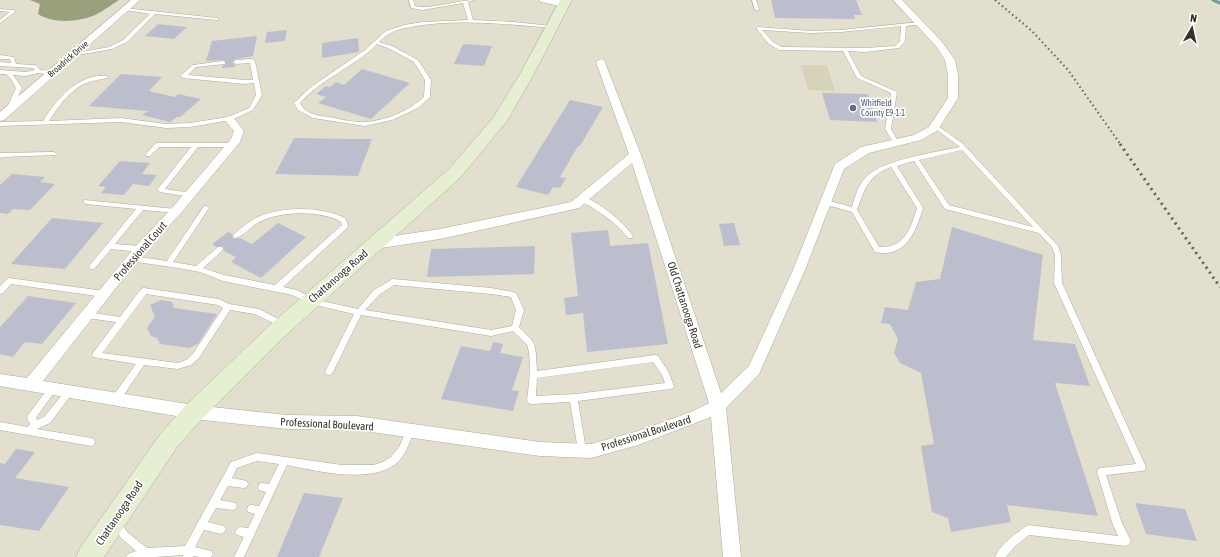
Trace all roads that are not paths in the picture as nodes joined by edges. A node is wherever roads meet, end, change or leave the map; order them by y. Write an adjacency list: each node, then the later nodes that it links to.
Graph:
1 (136, 0): 9 (street, Broadrick Drive)
2 (411, 0): 7 (lane)
3 (473, 0): 7 (lane)
4 (545, 0): 8 (street, Chattanooga Road)
5 (754, 0): 10 (lane)
6 (897, 0): 16 (street, Professional Boulevard)
7 (465, 2): 15 (lane)
8 (565, 2): 18 (main road, Chattanooga Road)
9 (126, 9): 12 (lane); 21 (street, Broadrick Drive)
10 (757, 9)
11 (0, 10): 14 (lane)
12 (154, 12): 13 (lane); 21 (lane)
13 (217, 19)
14 (0, 22)
15 (471, 22): 18 (lane); 19 (lane)
16 (920, 23): 17 (lane); 39 (street, Professional Boulevard)
17 (904, 25): 20 (lane); 20 (lane)
18 (552, 27): 61 (main road, Chattanooga Road)
19 (376, 42): 19 (lane)
20 (845, 50): 40 (lane)
21 (73, 55): 31 (street, Broadrick Drive)
22 (0, 57): 27 (lane)
23 (236, 62): 33 (lane)
24 (601, 62): 46 (street, Old Chattanooga Road)
25 (0, 64): 27 (lane)
26 (223, 64): 33 (lane)
27 (14, 65): 28 (lane)
28 (38, 71): 30 (lane); 31 (lane)
29 (0, 72): 30 (lane)
30 (7, 72): 34 (lane)
31 (52, 73): 34 (street, Broadrick Drive)
32 (106, 77): 37 (lane)
33 (256, 81): 36 (lane)
34 (8, 111): 35 (street, Broadrick Drive)
35 (0, 118)
36 (229, 119): 37 (lane); 42 (street, Professional Court)
37 (44, 123): 38 (lane)
38 (0, 124)
39 (935, 126): 40 (street, Professional Boulevard); 43 (lane)
40 (896, 143): 53 (street, Professional Boulevard)
41 (196, 145): 42 (lane); 45 (lane); 50 (lane)
42 (231, 145): 50 (street, Professional Court)
43 (964, 148): 48 (lane); 58 (lane)
44 (54, 154): 47 (lane)
45 (148, 155)
46 (635, 155): 51 (street); 88 (street, Old Chattanooga Road)
47 (0, 156)
48 (915, 159): 49 (lane); 58 (lane)
49 (893, 165): 56 (lane); 56 (lane)
50 (190, 195): 57 (street, Professional Court)
51 (582, 199): 60 (lane); 61 (street)
52 (86, 202): 54 (lane)
53 (826, 202): 56 (lane); 88 (street, Professional Boulevard)
54 (141, 208): 57 (lane); 62 (lane)
55 (206, 208): 66 (lane)
56 (854, 210)
57 (176, 211): 63 (street, Professional Court)
58 (1041, 231): 116 (lane)
59 (236, 236): 69 (lane)
60 (630, 236)
61 (376, 244): 72 (main road, Chattanooga Road)
62 (108, 246): 63 (lane); 67 (lane)
63 (140, 249): 65 (street, Professional Court)
64 (220, 249): 68 (lane)
65 (132, 259): 66 (lane); 71 (street, Professional Court)
66 (169, 263): 68 (lane)
67 (92, 266)
68 (197, 269): 69 (lane)
69 (277, 288): 72 (lane)
70 (0, 291): 71 (lane)
71 (104, 294): 75 (street, Professional Court)
72 (311, 300): 74 (lane); 77 (main road, Chattanooga Road)
73 (228, 307): 76 (lane); 77 (lane); 79 (lane)
74 (359, 312): 78 (lane); 78 (lane); 80 (lane)
75 (87, 315): 76 (lane); 83 (street, Professional Court)
76 (122, 320): 79 (lane)
77 (283, 325): 89 (main road, Chattanooga Road)
78 (515, 328): 81 (lane)
79 (142, 361): 86 (lane)
80 (329, 372)
81 (532, 375): 87 (lane); 87 (lane)
82 (0, 380): 83 (street, Professional Boulevard)
83 (31, 384): 84 (street, Professional Boulevard)
84 (53, 388): 85 (street, Professional Boulevard); 91 (lane)
85 (70, 391): 86 (street, Professional Boulevard); 91 (lane)
86 (116, 399): 89 (street, Professional Boulevard)
87 (574, 399): 94 (lane)
88 (718, 406): 94 (street, Professional Boulevard); 115 (street, Old Chattanooga Road)
89 (194, 412): 92 (street, Professional Boulevard); 104 (main road, Chattanooga Road)
90 (0, 426): 91 (lane)
91 (32, 428): 93 (lane)
92 (411, 430): 94 (street, Professional Boulevard); 95 (lane)
93 (91, 442)
94 (582, 450)
95 (286, 461): 96 (lane); 99 (lane)
96 (225, 481): 97 (lane); 100 (lane)
97 (244, 484)
98 (262, 487): 99 (lane)
99 (272, 488): 103 (lane)
100 (213, 503): 101 (lane); 105 (lane)
101 (233, 506)
102 (251, 509): 103 (lane)
103 (261, 511): 108 (lane)
104 (114, 518): 109 (lane); 112 (main road, Chattanooga Road)
105 (201, 525): 106 (lane); 110 (lane)
106 (221, 529)
107 (240, 532): 108 (lane)
108 (250, 534): 114 (lane)
109 (146, 553): 110 (lane); 113 (lane)
110 (188, 554): 111 (lane)
111 (208, 554)
112 (89, 557)
113 (131, 557)
114 (239, 557)
115 (732, 557)
116 (1000, 557)

